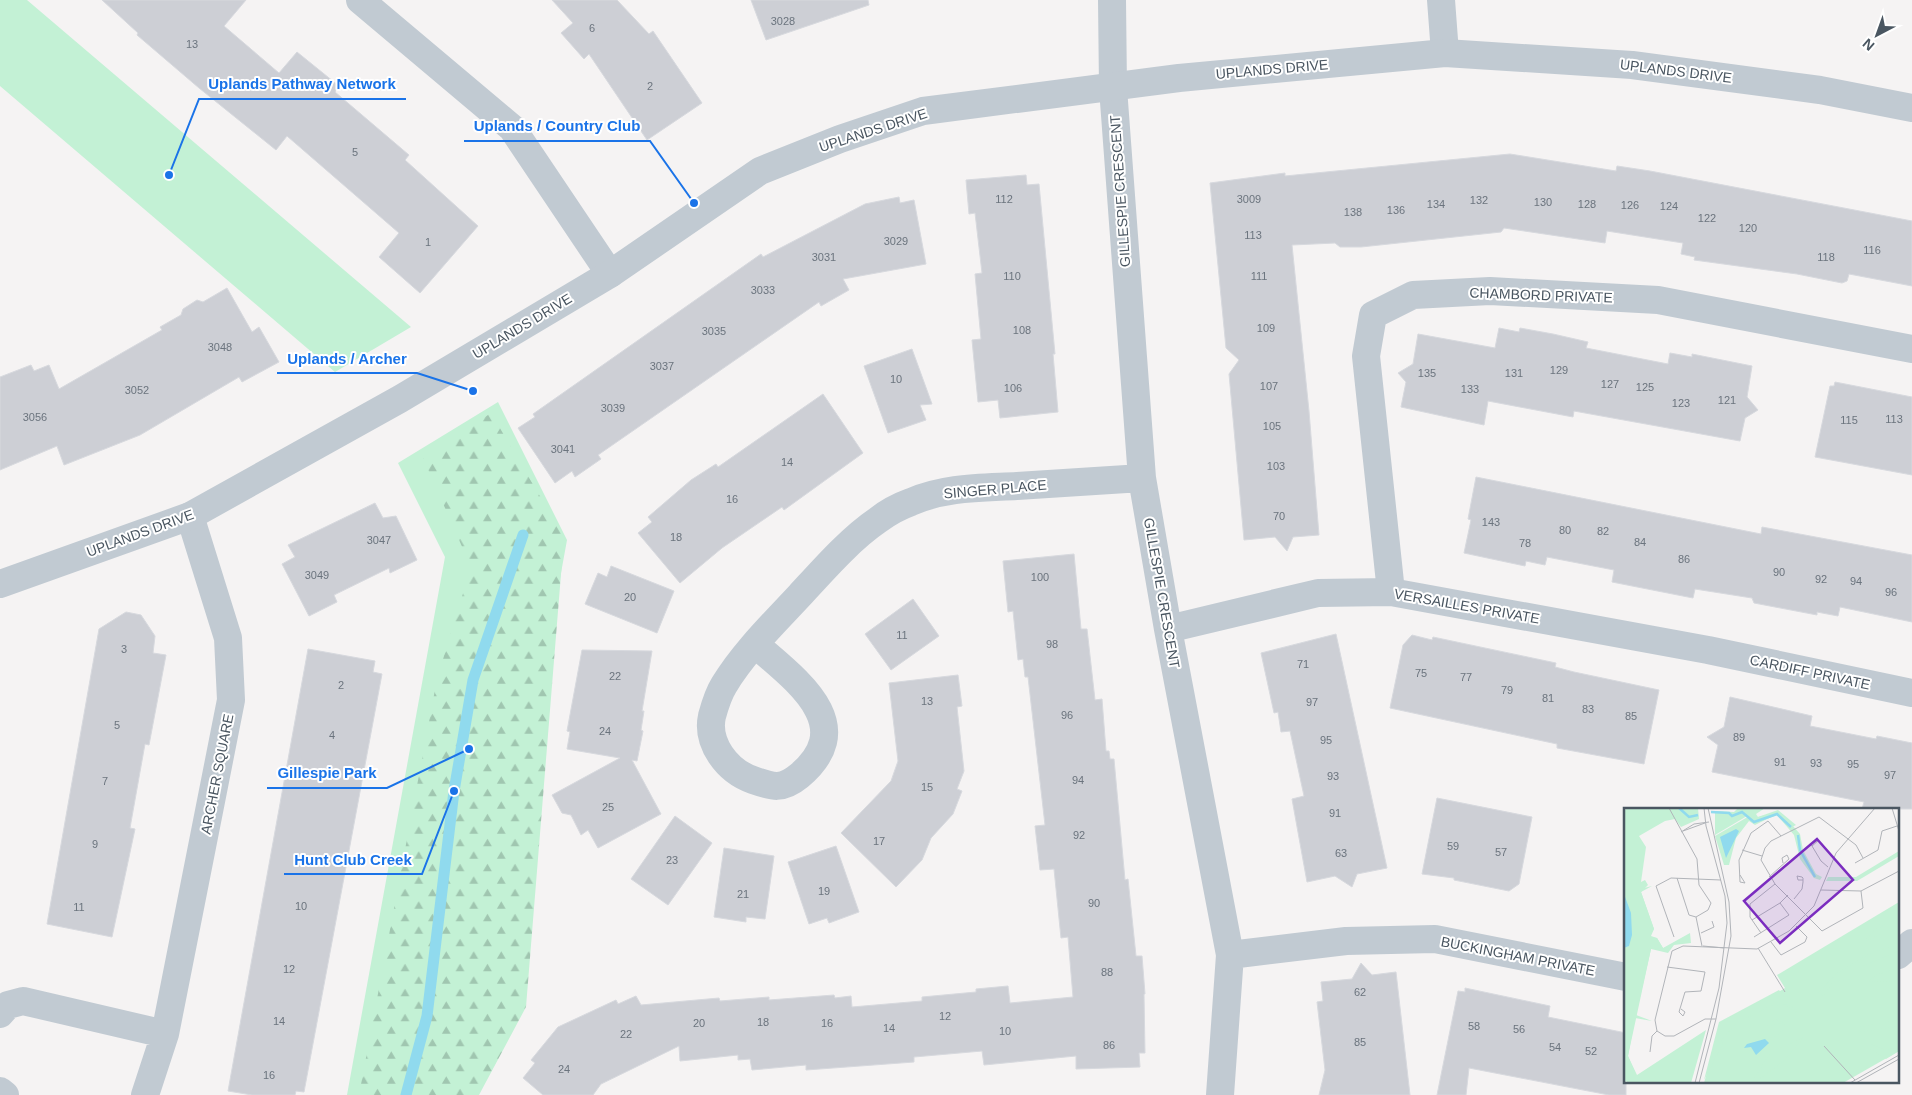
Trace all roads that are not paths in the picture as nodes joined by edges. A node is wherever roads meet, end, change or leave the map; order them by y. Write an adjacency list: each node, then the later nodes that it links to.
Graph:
1 (360, 0): 7 (street)
2 (1112, 0): 5 (street, GILLESPIE CRESCENT)
3 (1441, 0): 4 (street)
4 (1445, 52): 5 (street, UPLANDS DRIVE); 6 (street, UPLANDS DRIVE)
5 (1113, 88): 7 (street, UPLANDS DRIVE); 9 (street, GILLESPIE CRESCENT)
6 (1912, 108)
7 (610, 274): 10 (street, UPLANDS DRIVE)
8 (1912, 349): 12 (street, CHAMBORD PRIVATE)
9 (1142, 478): 13 (street, GILLESPIE CRESCENT); 14 (street, SINGER PLACE)
10 (190, 516): 11 (street, UPLANDS DRIVE); 22 (street, ARCHER SQUARE)
11 (0, 584)
12 (1391, 592): 13 (street, VERSAILLES PRIVATE); 15 (street, VERSAILLES PRIVATE)
13 (1168, 629): 19 (street, GILLESPIE CRESCENT)
14 (756, 645): 14 (street, SINGER PLACE)
15 (1708, 650): 16 (street, CARDIFF PRIVATE)
16 (1912, 693)
17 (1912, 943): 18 (street)
18 (1900, 953)
19 (1230, 955): 20 (street, BUCKINGHAM PRIVATE); 26 (street, GILLESPIE CRESCENT)
20 (1624, 977)
21 (0, 1014): 22 (street)
22 (165, 1034): 25 (street, ARCHER SQUARE)
23 (0, 1091): 24 (street)
24 (5, 1095)
25 (145, 1095)
26 (1220, 1095)

